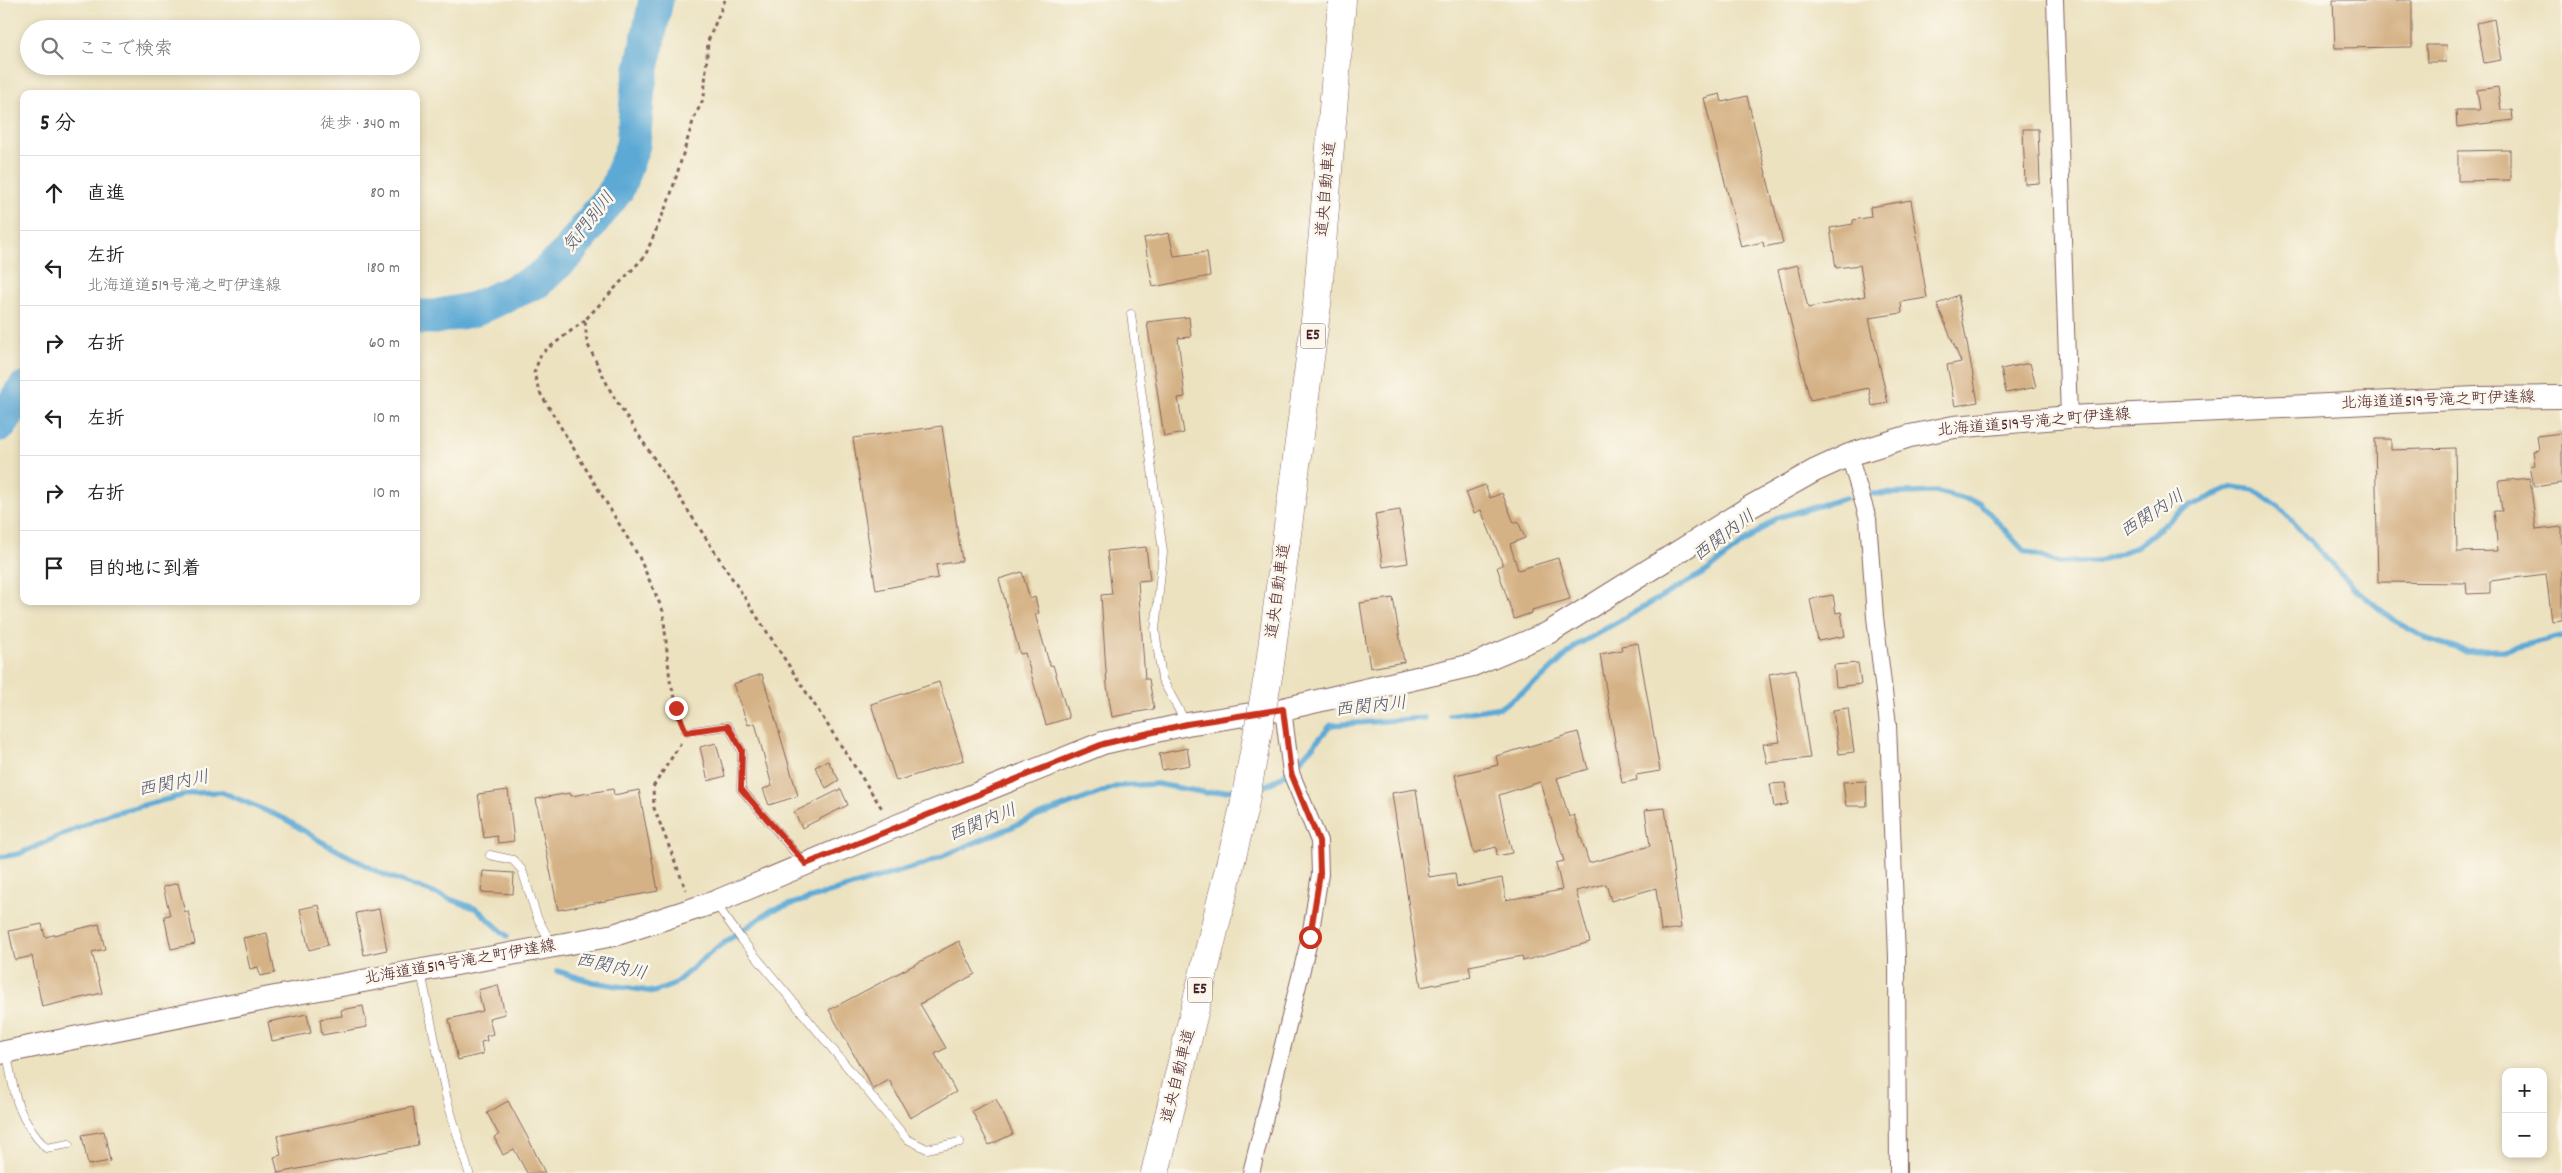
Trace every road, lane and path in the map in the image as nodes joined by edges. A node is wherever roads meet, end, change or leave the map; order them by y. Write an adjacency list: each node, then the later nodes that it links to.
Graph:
1 (725, 0): 5 (path)
2 (1342, 0): 22 (highway, 道央自動車道 / E5, bridge)
3 (2055, 0): 7 (street)
4 (1131, 314): 10 (lane)
5 (586, 320): 11 (path); 12 (path)
6 (2562, 397): 7 (main road, 北海道道519号滝之町伊達線)
7 (2068, 417): 8 (main road, 北海道道519号滝之町伊達線)
8 (1850, 455): 9 (main road, 北海道道519号滝之町伊達線); 24 (street)
9 (1283, 709): 10 (main road, 北海道道519号滝之町伊達線); 23 (street)
10 (1187, 724): 12 (main road, 北海道道519号滝之町伊達線)
11 (686, 732): 14 (lane); 15 (path)
12 (894, 827): 14 (main road, 北海道道519号滝之町伊達線)
13 (490, 854): 16 (lane)
14 (806, 864): 15 (main road, 北海道道519号滝之町伊達線)
15 (704, 906): 16 (main road, 北海道道519号滝之町伊達線); 19 (lane)
16 (553, 946): 17 (main road, 北海道道519号滝之町伊達線)
17 (420, 970): 18 (main road, 北海道道519号滝之町伊達線); 21 (lane)
18 (4, 1052): 20 (lane)
19 (960, 1142)
20 (69, 1144)
21 (469, 1173)
22 (1155, 1173)
23 (1251, 1173)
24 (1898, 1173)

